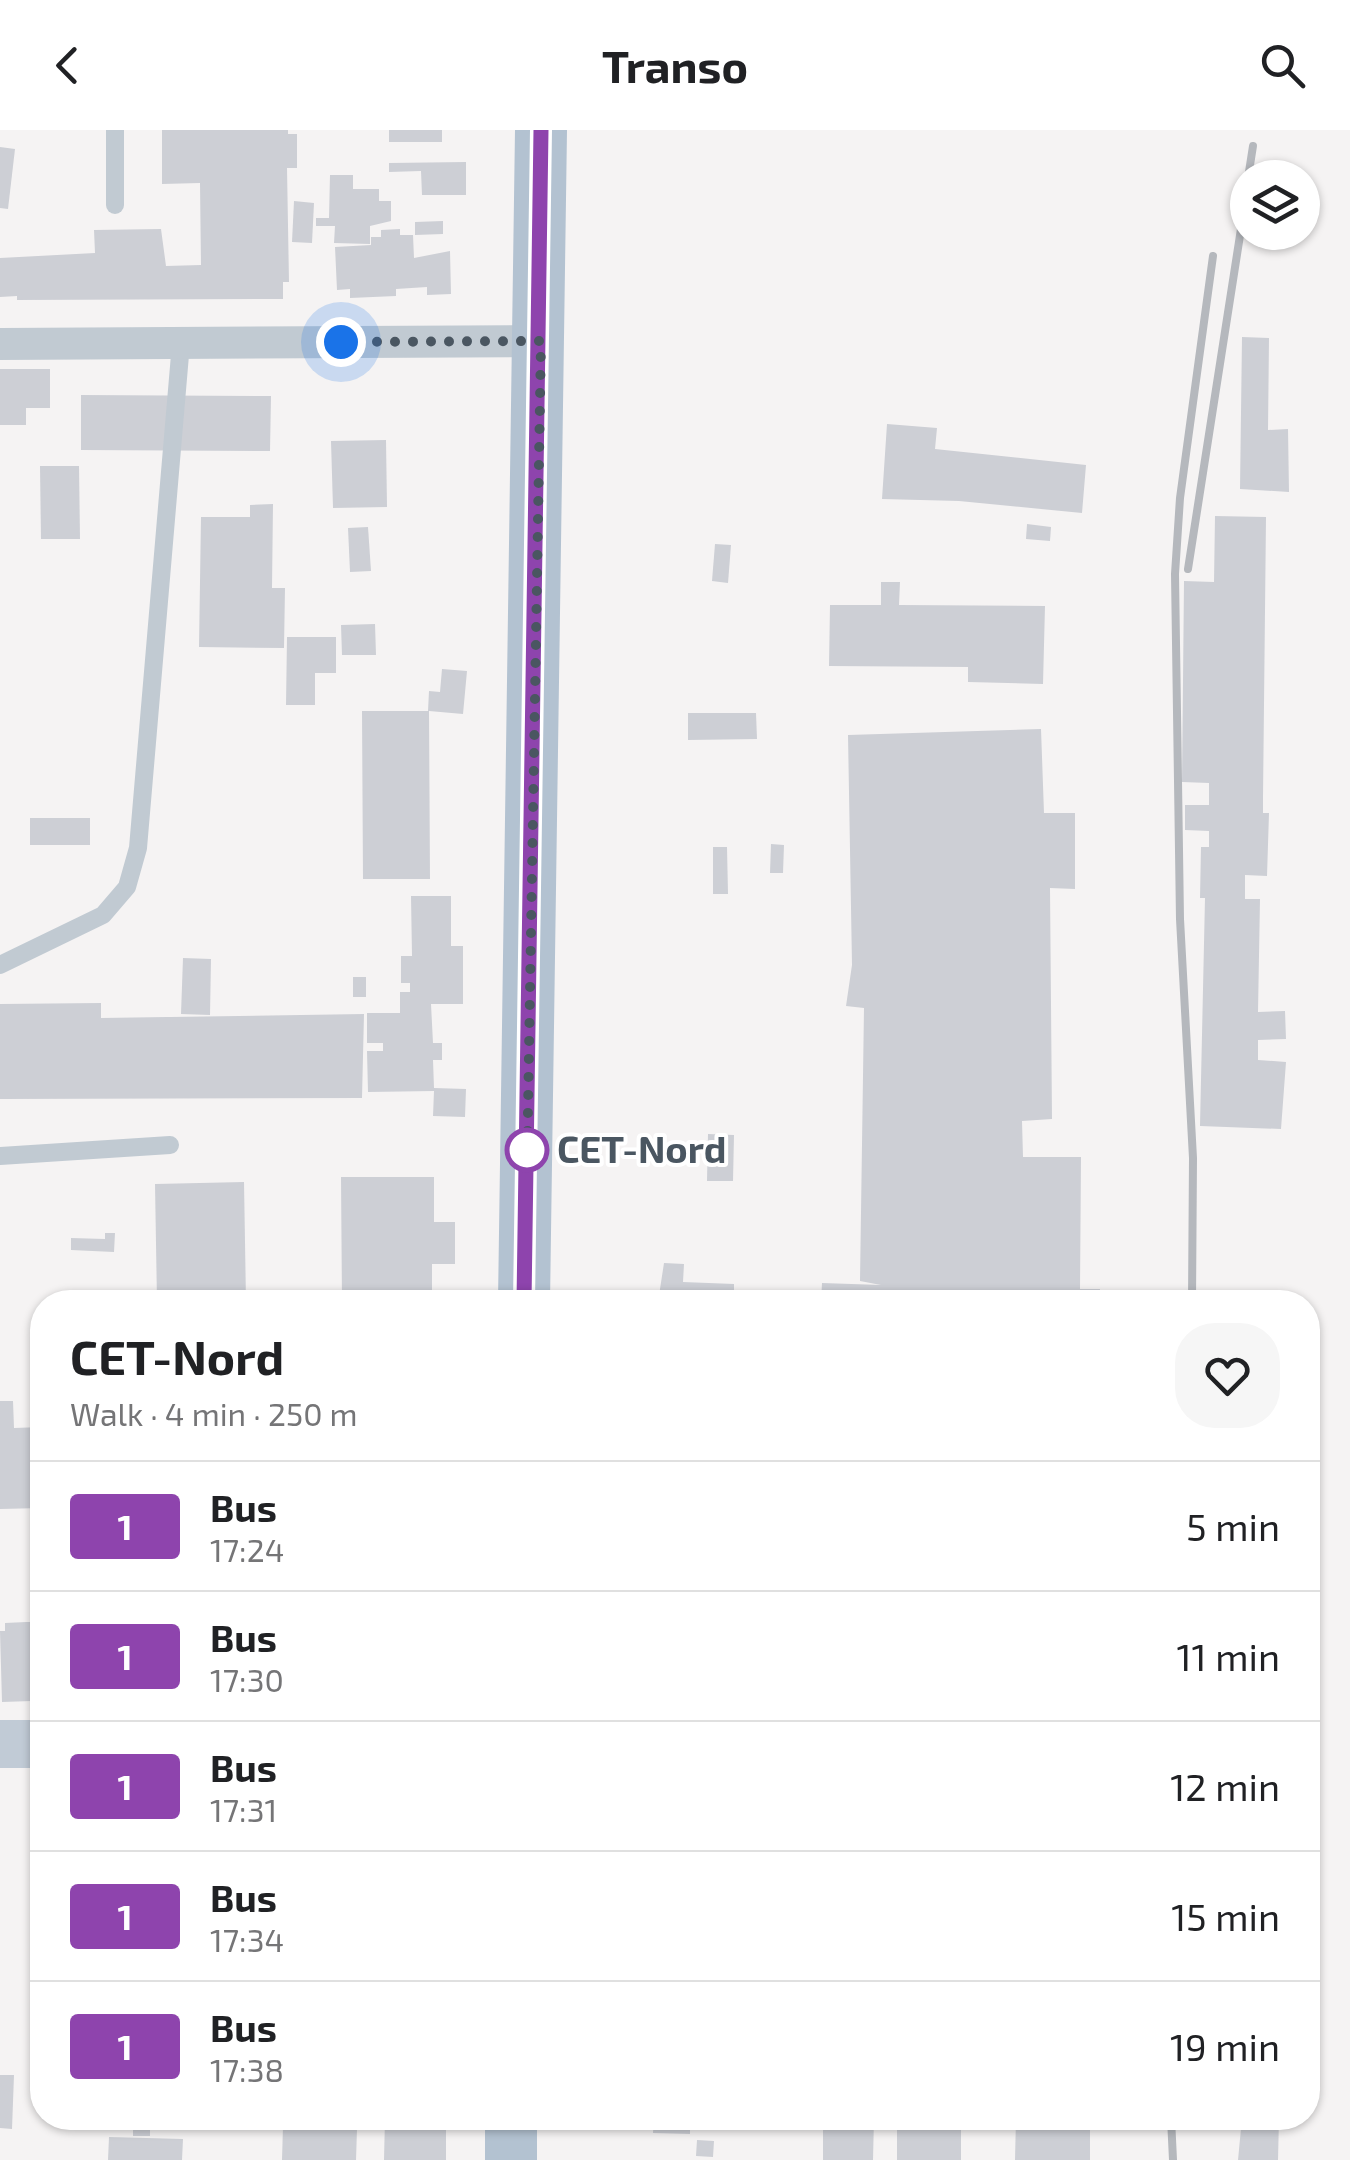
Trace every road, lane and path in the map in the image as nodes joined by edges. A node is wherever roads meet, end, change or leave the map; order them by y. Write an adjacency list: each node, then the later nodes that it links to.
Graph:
1 (115, 130): 3 (lane)
2 (541, 130): 4 (main road)
3 (115, 205)
4 (541, 341): 5 (street); 10 (main road)
5 (181, 342): 6 (street); 7 (lane)
6 (0, 344)
7 (0, 965)
8 (170, 1144): 9 (lane)
9 (0, 1156)
10 (524, 1290)
11 (0, 1744): 12 (street)
12 (30, 1744)
13 (511, 2130): 14 (main road)
14 (511, 2160)

